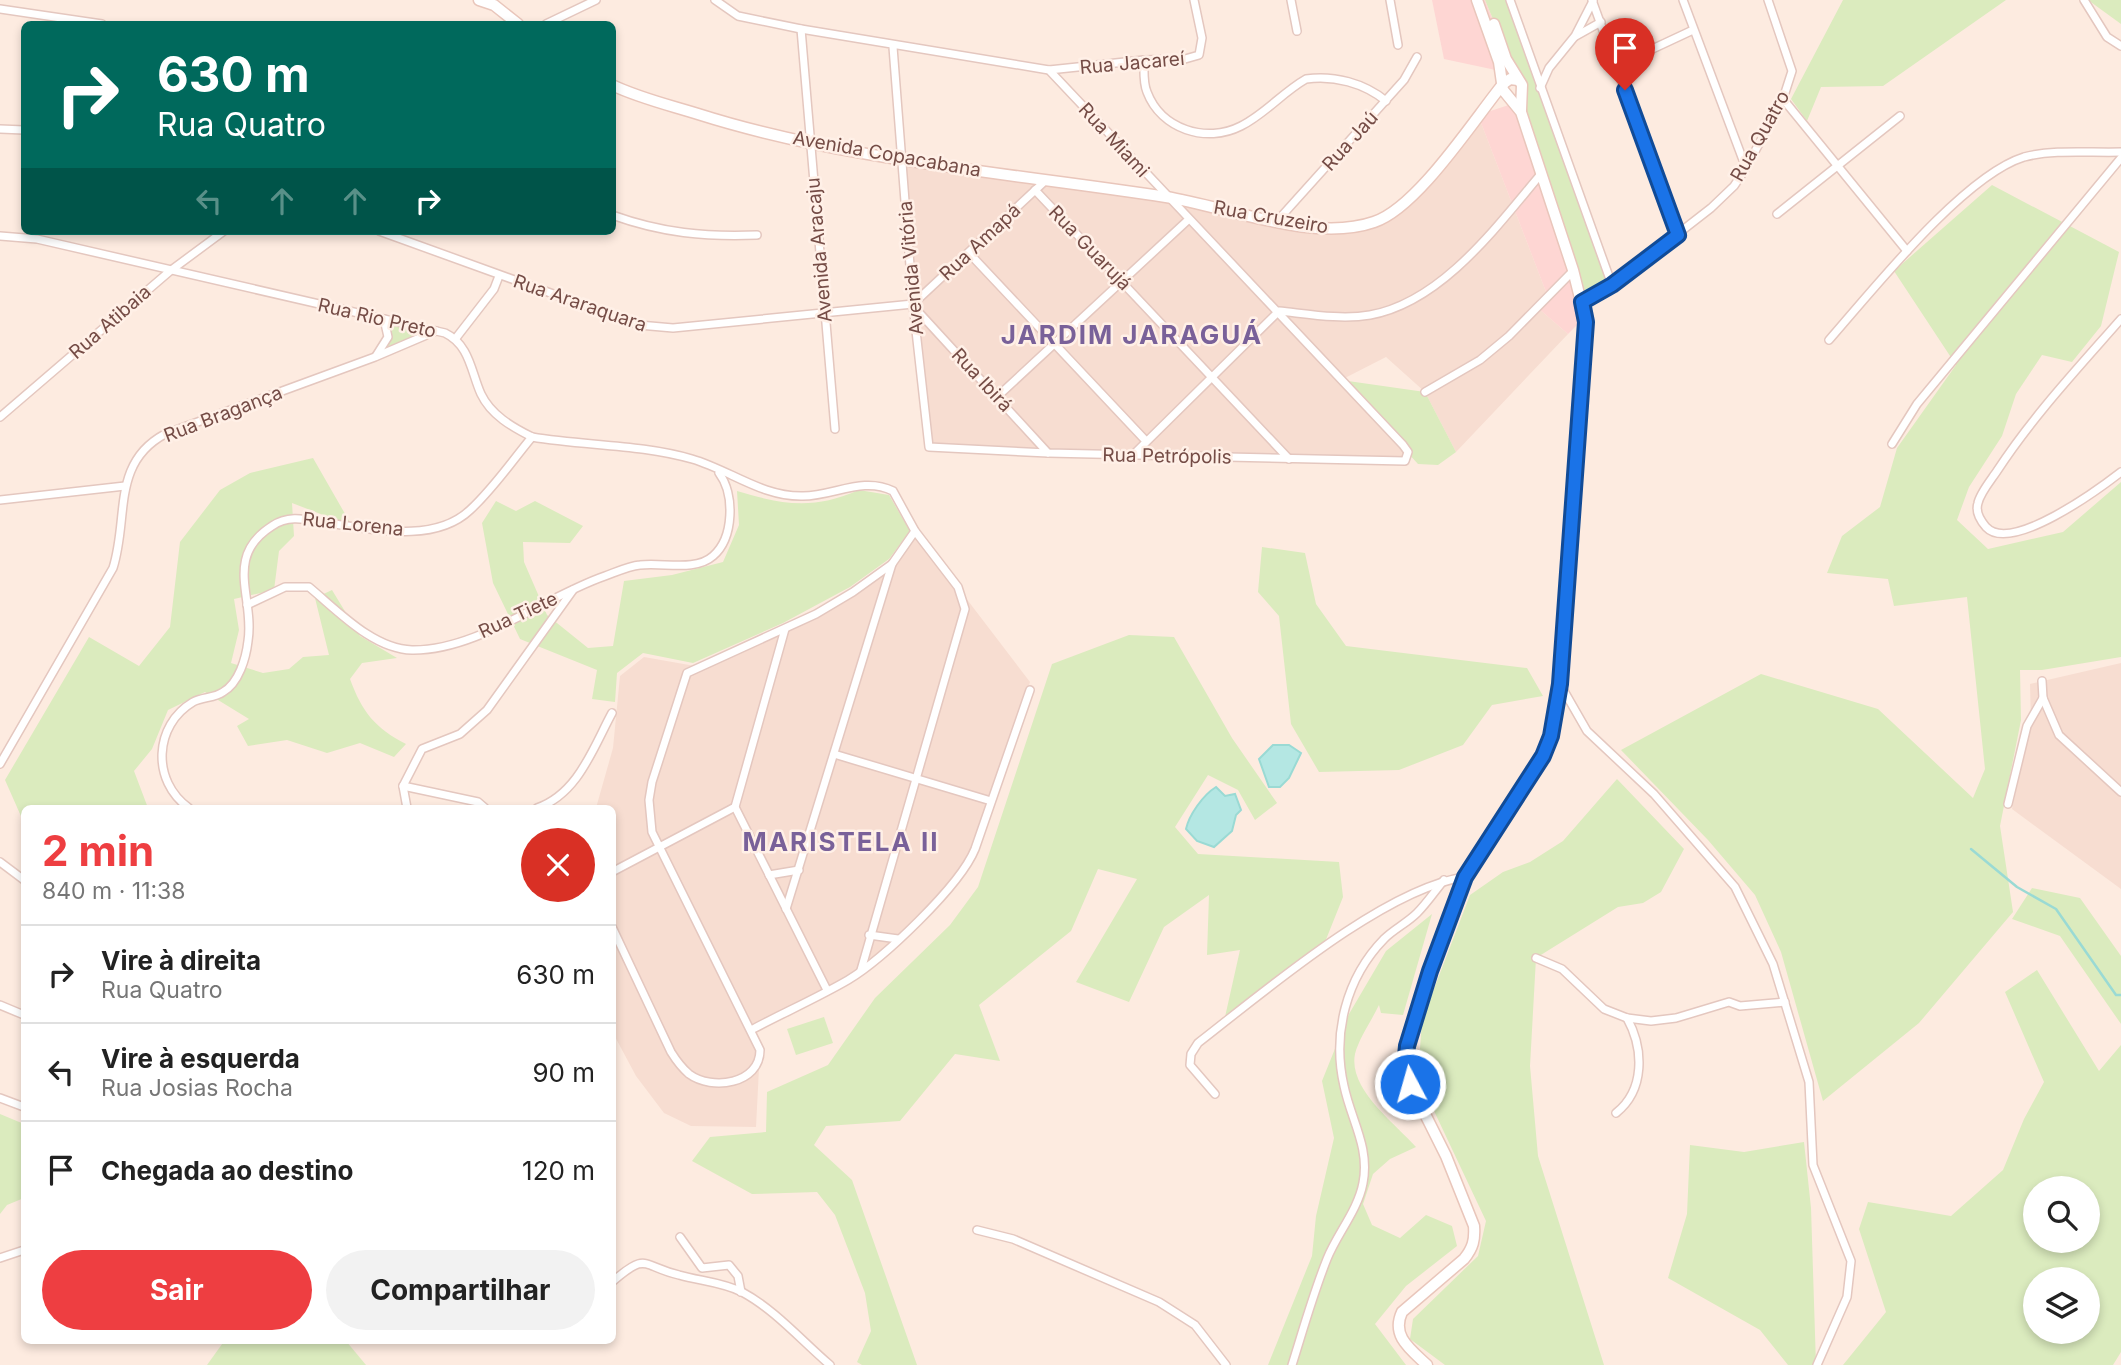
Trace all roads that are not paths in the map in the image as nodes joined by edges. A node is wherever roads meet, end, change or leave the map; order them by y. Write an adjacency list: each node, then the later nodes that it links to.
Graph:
1 (479, 0): 16 (main road)
2 (596, 0): 17 (street)
3 (715, 0): 19 (street)
4 (1194, 0): 27 (street, Rua Jacareí)
5 (1291, 0): 21 (street)
6 (1390, 0): 23 (street)
7 (1477, 0): 33 (main road)
8 (1485, 0): 32 (main road)
9 (1510, 0): 28 (street)
10 (1592, 0): 18 (street); 22 (street)
11 (1683, 0): 20 (street)
12 (1768, 0): 38 (street, Rua Quatro)
13 (2084, 0): 24 (street)
14 (0, 9): 15 (street)
15 (82, 21)
16 (514, 21)
17 (553, 21)
18 (1601, 22): 22 (street); 29 (street)
19 (800, 29): 25 (street); 45 (street, Avenida Aracaju)
20 (1693, 30): 29 (street); 50 (street)
21 (1297, 32)
22 (1575, 36): 30 (street)
23 (1398, 46)
24 (2121, 46)
25 (893, 47): 31 (street); 47 (street, Avenida Vitória)
26 (1417, 57): 39 (street, Rua Jaú)
27 (1144, 60): 31 (street, Rua Jacareí); 39 (street)
28 (1532, 66): 30 (street); 35 (street)
29 (1616, 66): 62 (street)
30 (1549, 68): 35 (street)
31 (1049, 70): 54 (street, Rua Miami)
32 (1518, 80): 33 (main road); 36 (main road)
33 (1503, 84): 37 (main road); 40 (main road, Rua Cruzeiro)
34 (616, 86): 45 (main road, Avenida Copacabana)
35 (1540, 88): 70 (street)
36 (1522, 92): 37 (main road); 41 (main road)
37 (1510, 99): 40 (main road); 41 (main road)
38 (1783, 99): 49 (street); 50 (street, Rua Quatro)
39 (1386, 101): 58 (street, Rua Jaú)
40 (1489, 102): 58 (main road, Rua Cruzeiro)
41 (1521, 112): 51 (main road)
42 (1900, 116): 49 (street)
43 (0, 129): 44 (street)
44 (21, 130)
45 (810, 142): 47 (main road, Avenida Copacabana); 74 (street, Avenida Aracaju)
46 (2121, 152): 64 (street)
47 (902, 157): 52 (main road, Avenida Copacabana); 72 (street, Avenida Vitória)
48 (2121, 159): 89 (street)
49 (1838, 167): 55 (street); 64 (street)
50 (1746, 168): 62 (street, Rua Quatro)
51 (1541, 174): 67 (main road); 73 (street)
52 (1045, 181): 53 (street, Rua Amapá); 54 (main road, Avenida Copacabana)
53 (1035, 190): 65 (street, Rua Amapá); 69 (street, Rua Guarujá)
54 (1168, 198): 57 (street, Rua Miami); 58 (main road, Rua Cruzeiro)
55 (1777, 214)
56 (616, 216): 59 (street)
57 (1188, 220): 69 (street); 73 (street, Rua Miami)
58 (1278, 220)
59 (757, 234)
60 (219, 235): 66 (street, Rua Atibaia)
61 (390, 235): 68 (street, Rua Araraquara)
62 (1678, 235): 70 (street, Rua Quatro)
63 (0, 236): 66 (street, Rua Rio Preto)
64 (1907, 251): 79 (street)
65 (969, 253): 72 (street, Rua Amapá); 80 (street)
66 (170, 271): 75 (street, Rua Rio Preto); 85 (street, Rua Atibaia)
67 (1573, 271): 71 (main road); 83 (street)
68 (499, 276): 74 (street, Rua Araraquara); 78 (street)
69 (1122, 281): 80 (street); 82 (street, Rua Guarujá)
70 (1612, 285): 71 (street, Rua Quatro)
71 (1582, 302): 105 (main road)
72 (914, 306): 74 (street, Rua Araraquara); 84 (street, Rua Ibirá); 90 (street, Avenida Vitória)
73 (1279, 312): 82 (street); 94 (street, Rua Miami)
74 (825, 313): 86 (street, Avenida Aracaju)
75 (384, 319): 77 (street, Rua Rio Preto); 81 (street)
76 (2121, 319): 96 (street)
77 (437, 330): 78 (street, Rua Rio Preto); 81 (street, Rua Bragança)
78 (456, 338): 87 (street, Rua Rio Preto)
79 (1829, 340)
80 (1055, 344): 84 (street); 88 (street)
81 (374, 357): 97 (street, Rua Bragança)
82 (1212, 377): 88 (street); 93 (street, Rua Guarujá)
83 (1425, 392)
84 (998, 396): 91 (street, Rua Ibirá)
85 (0, 417)
86 (835, 429)
87 (532, 437): 95 (street, Rua Rio Preto); 102 (street, Rua Lorena)
88 (1146, 441): 92 (street)
89 (1892, 444)
90 (929, 447): 91 (street, Rua Petrópolis)
91 (1048, 453): 92 (street, Rua Petrópolis)
92 (1134, 454): 93 (street, Rua Petrópolis)
93 (1289, 459): 94 (street, Rua Petrópolis)
94 (1405, 461)
95 (716, 470): 99 (street, Rua Rio Preto); 101 (street, Rua Tiete)
96 (2121, 472)
97 (125, 486): 98 (street); 110 (street, Rua Bragança)
98 (0, 500)
99 (915, 531): 100 (street); 111 (street)
100 (892, 564): 103 (street); 109 (street)
101 (573, 590): 102 (street, Rua Tiete); 112 (street)
102 (247, 605): 116 (street, Rua Lorena)
103 (785, 629): 120 (street); 121 (street)
104 (2042, 681): 107 (street)
105 (1560, 684): 126 (main road); 136 (street)
106 (1030, 690): 114 (street)
107 (2043, 698): 113 (street); 115 (street)
108 (612, 713): 119 (street)
109 (834, 754): 111 (street); 124 (street)
110 (0, 764)
111 (915, 777): 114 (street); 131 (street)
112 (403, 786): 117 (street); 118 (street)
113 (2121, 792)
114 (991, 801): 132 (street)
115 (2008, 804)
116 (186, 805)
117 (406, 805)
118 (482, 805)
119 (548, 805)
120 (735, 807): 121 (street); 125 (street)
121 (660, 847): 123 (street); 140 (street)
122 (0, 862): 127 (street)
123 (616, 870)
124 (799, 870): 125 (street); 129 (street)
125 (769, 876): 129 (street)
126 (1465, 877): 128 (street); 154 (main road)
127 (21, 878)
128 (1444, 880): 141 (street); 153 (street)
129 (786, 909): 135 (street)
130 (616, 935): 140 (street)
131 (869, 935): 132 (street); 134 (street)
132 (898, 939): 134 (street)
133 (1536, 958): 139 (street)
134 (861, 970): 135 (street)
135 (827, 990): 140 (street)
136 (1785, 1002): 139 (street); 155 (street)
137 (0, 1004): 138 (street)
138 (21, 1014)
139 (1627, 1018): 144 (street)
140 (751, 1030)
141 (1215, 1094)
142 (0, 1098): 143 (street)
143 (21, 1106)
144 (1616, 1113)
145 (977, 1230): 152 (street)
146 (680, 1237): 150 (street)
147 (21, 1251): 148 (street)
148 (0, 1258)
149 (616, 1278): 150 (street)
150 (741, 1292): 151 (street)
151 (830, 1365)
152 (1226, 1365)
153 (1292, 1365)
154 (1427, 1365)
155 (1817, 1365)

